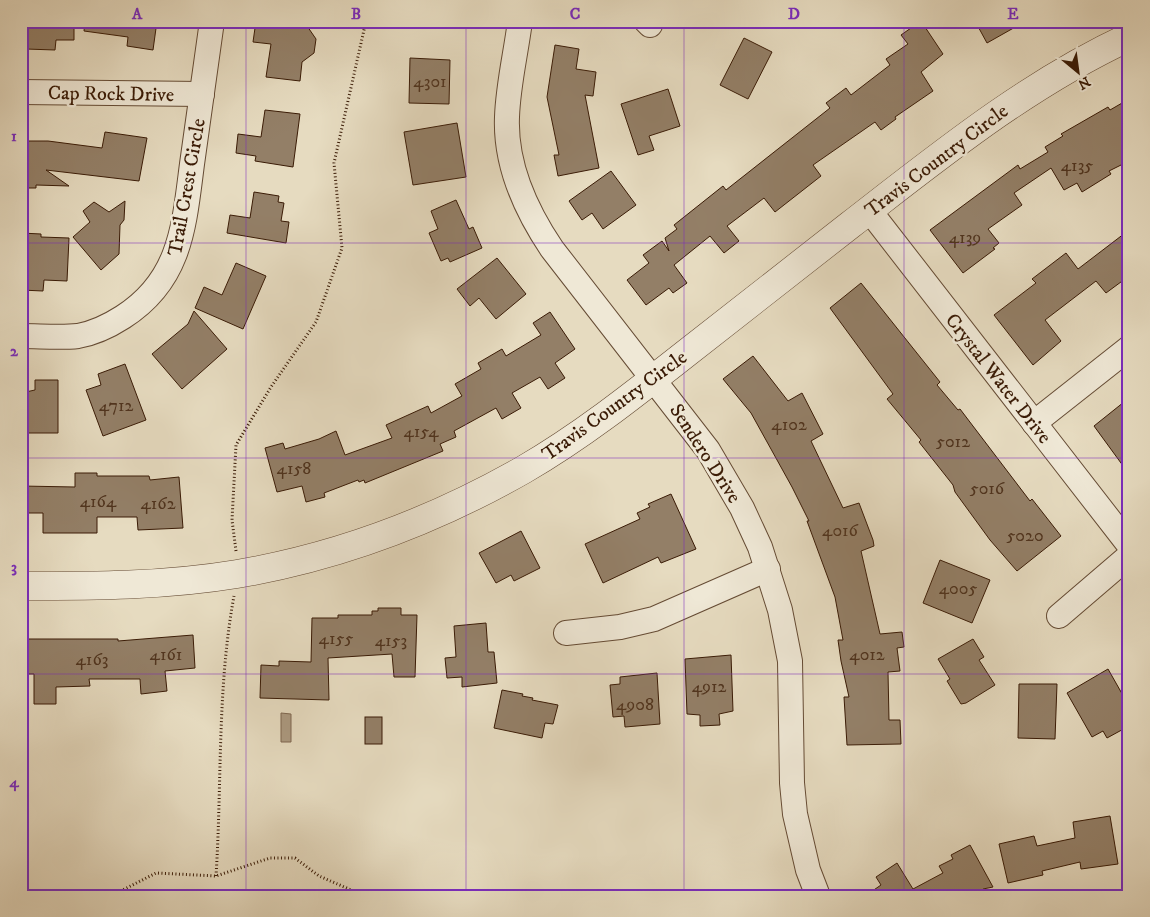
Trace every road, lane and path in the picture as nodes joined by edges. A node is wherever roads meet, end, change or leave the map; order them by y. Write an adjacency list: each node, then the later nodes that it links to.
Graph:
1 (212, 21): 6 (street, Trail Crest Circle)
2 (366, 21): 15 (path)
3 (520, 21): 10 (street, Sendero Drive)
4 (1129, 37): 7 (street, Travis Country Circle)
5 (21, 92): 6 (street, Cap Rock Drive)
6 (202, 94): 8 (street, Trail Crest Circle)
7 (869, 210): 10 (street, Travis Country Circle); 11 (street, Crystal Water Drive)
8 (21, 336)
9 (1129, 348): 11 (street)
10 (654, 378): 14 (street, Sendero Drive); 15 (street, Travis Country Circle)
11 (1034, 423): 12 (street, Crystal Water Drive)
12 (1129, 545)
13 (1129, 556): 17 (street)
14 (768, 569): 18 (street); 22 (street, Sendero Drive)
15 (238, 574): 16 (street, Travis Country Circle); 19 (path)
16 (21, 586)
17 (1059, 616)
18 (566, 633)
19 (216, 876): 20 (path); 21 (path)
20 (111, 896)
21 (365, 896)
22 (818, 896)

